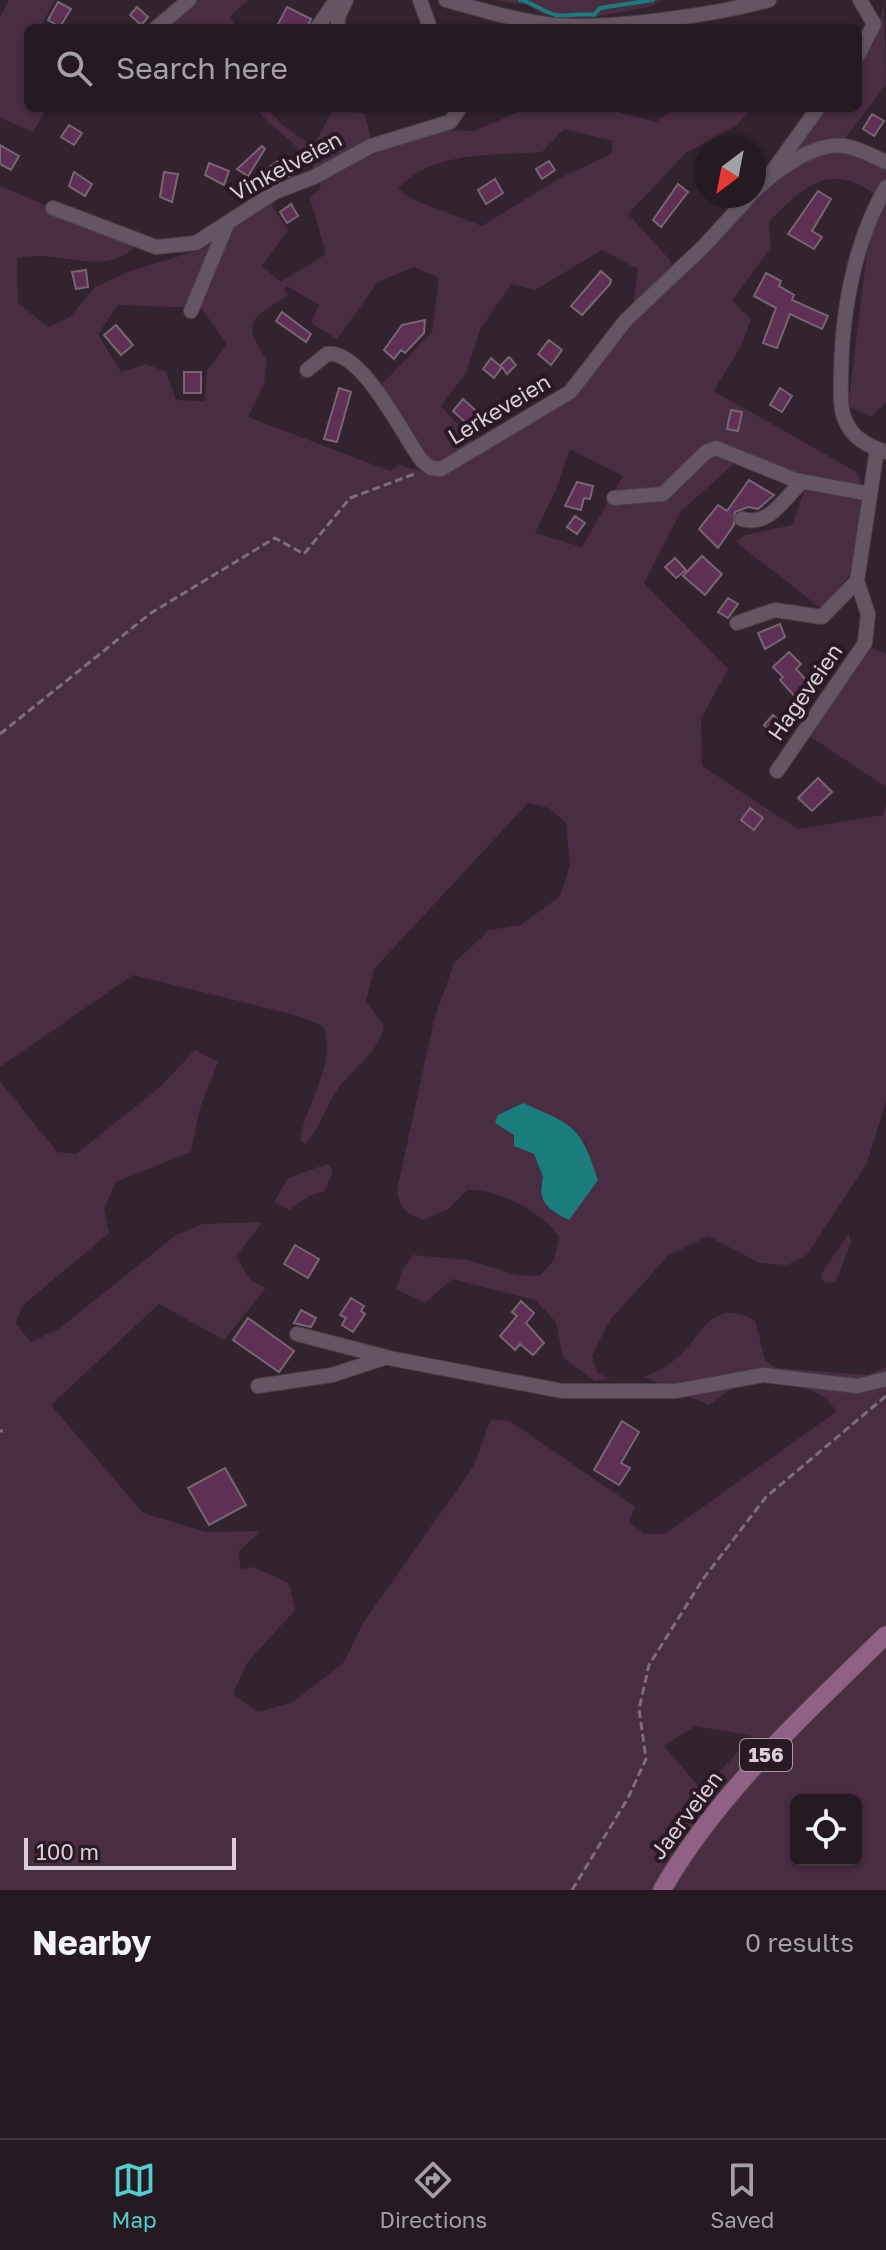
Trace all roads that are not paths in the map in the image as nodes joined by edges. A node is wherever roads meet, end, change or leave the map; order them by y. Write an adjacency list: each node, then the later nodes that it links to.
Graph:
1 (189, 0): 8 (street)
2 (336, 0): 9 (street)
3 (346, 0): 10 (street)
4 (420, 0): 11 (street)
5 (446, 0): 12 (street)
6 (769, 0): 13 (street)
7 (860, 0): 14 (street)
8 (161, 24)
9 (320, 24)
10 (338, 24)
11 (429, 24)
12 (553, 24)
13 (617, 24)
14 (862, 47)
15 (457, 112): 22 (street, Vinkelveien)
16 (815, 112): 18 (street)
17 (886, 162): 18 (street, Lerkeveien)
18 (768, 178)
19 (886, 187): 25 (street)
20 (53, 208): 22 (street, Vinkelveien)
21 (739, 208): 24 (street, Lerkeveien)
22 (227, 224): 23 (street)
23 (191, 311)
24 (307, 370)
25 (882, 450): 27 (street, Hageveien)
26 (802, 482): 27 (street); 28 (street); 29 (street)
27 (870, 494): 30 (street, Hageveien)
28 (614, 498)
29 (742, 519)
30 (857, 581): 31 (street); 32 (street, Hageveien)
31 (737, 623)
32 (777, 771)
33 (297, 1334): 34 (street)
34 (388, 1357): 35 (street); 36 (street)
35 (886, 1379)
36 (258, 1386)
37 (886, 1635): 38 (main road, Jaerveien / 156)
38 (662, 1890)

